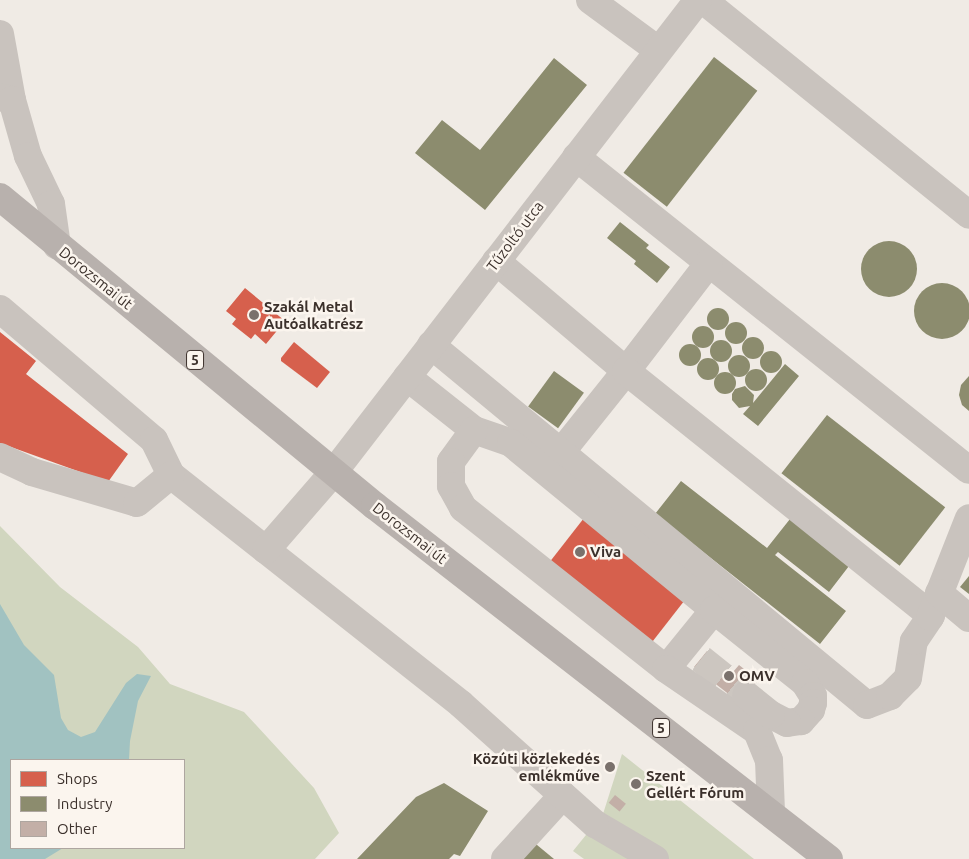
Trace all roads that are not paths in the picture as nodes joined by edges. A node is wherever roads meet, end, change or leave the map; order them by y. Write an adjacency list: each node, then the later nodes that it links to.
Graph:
1 (590, 0): 5 (street)
2 (698, 0): 5 (street, Tűzoltó utca)
3 (703, 0): 9 (street)
4 (0, 34): 6 (street)
5 (658, 50): 7 (street, Tűzoltó utca)
6 (8, 115): 10 (street)
7 (576, 157): 11 (street, Tűzoltó utca); 12 (street)
8 (0, 197): 10 (main road, Dorozsmai út / 5)
9 (969, 215)
10 (58, 246): 21 (main road, Dorozsmai út / 5)
11 (496, 261): 14 (street, Tűzoltó utca); 15 (street)
12 (709, 263): 15 (street); 20 (street)
13 (0, 309): 22 (street)
14 (431, 345): 16 (street, Tűzoltó utca); 18 (street)
15 (626, 371): 18 (street); 25 (street)
16 (407, 377): 17 (street); 21 (street, Tűzoltó utca)
17 (474, 430): 26 (street); 28 (street)
18 (561, 452): 25 (street)
19 (0, 457): 22 (street)
20 (969, 470)
21 (333, 473): 24 (street, Tűzoltó utca); 31 (main road, Dorozsmai út / 5)
22 (171, 475): 24 (street)
23 (969, 518): 25 (street)
24 (266, 550): 30 (street)
25 (935, 604): 27 (street)
26 (714, 610): 28 (street); 29 (street)
27 (969, 618)
28 (666, 670): 31 (street)
29 (746, 695)
30 (563, 795): 32 (street); 33 (street)
31 (771, 813): 34 (main road, Dorozsmai út / 5)
32 (505, 859)
33 (656, 859)
34 (829, 859)

